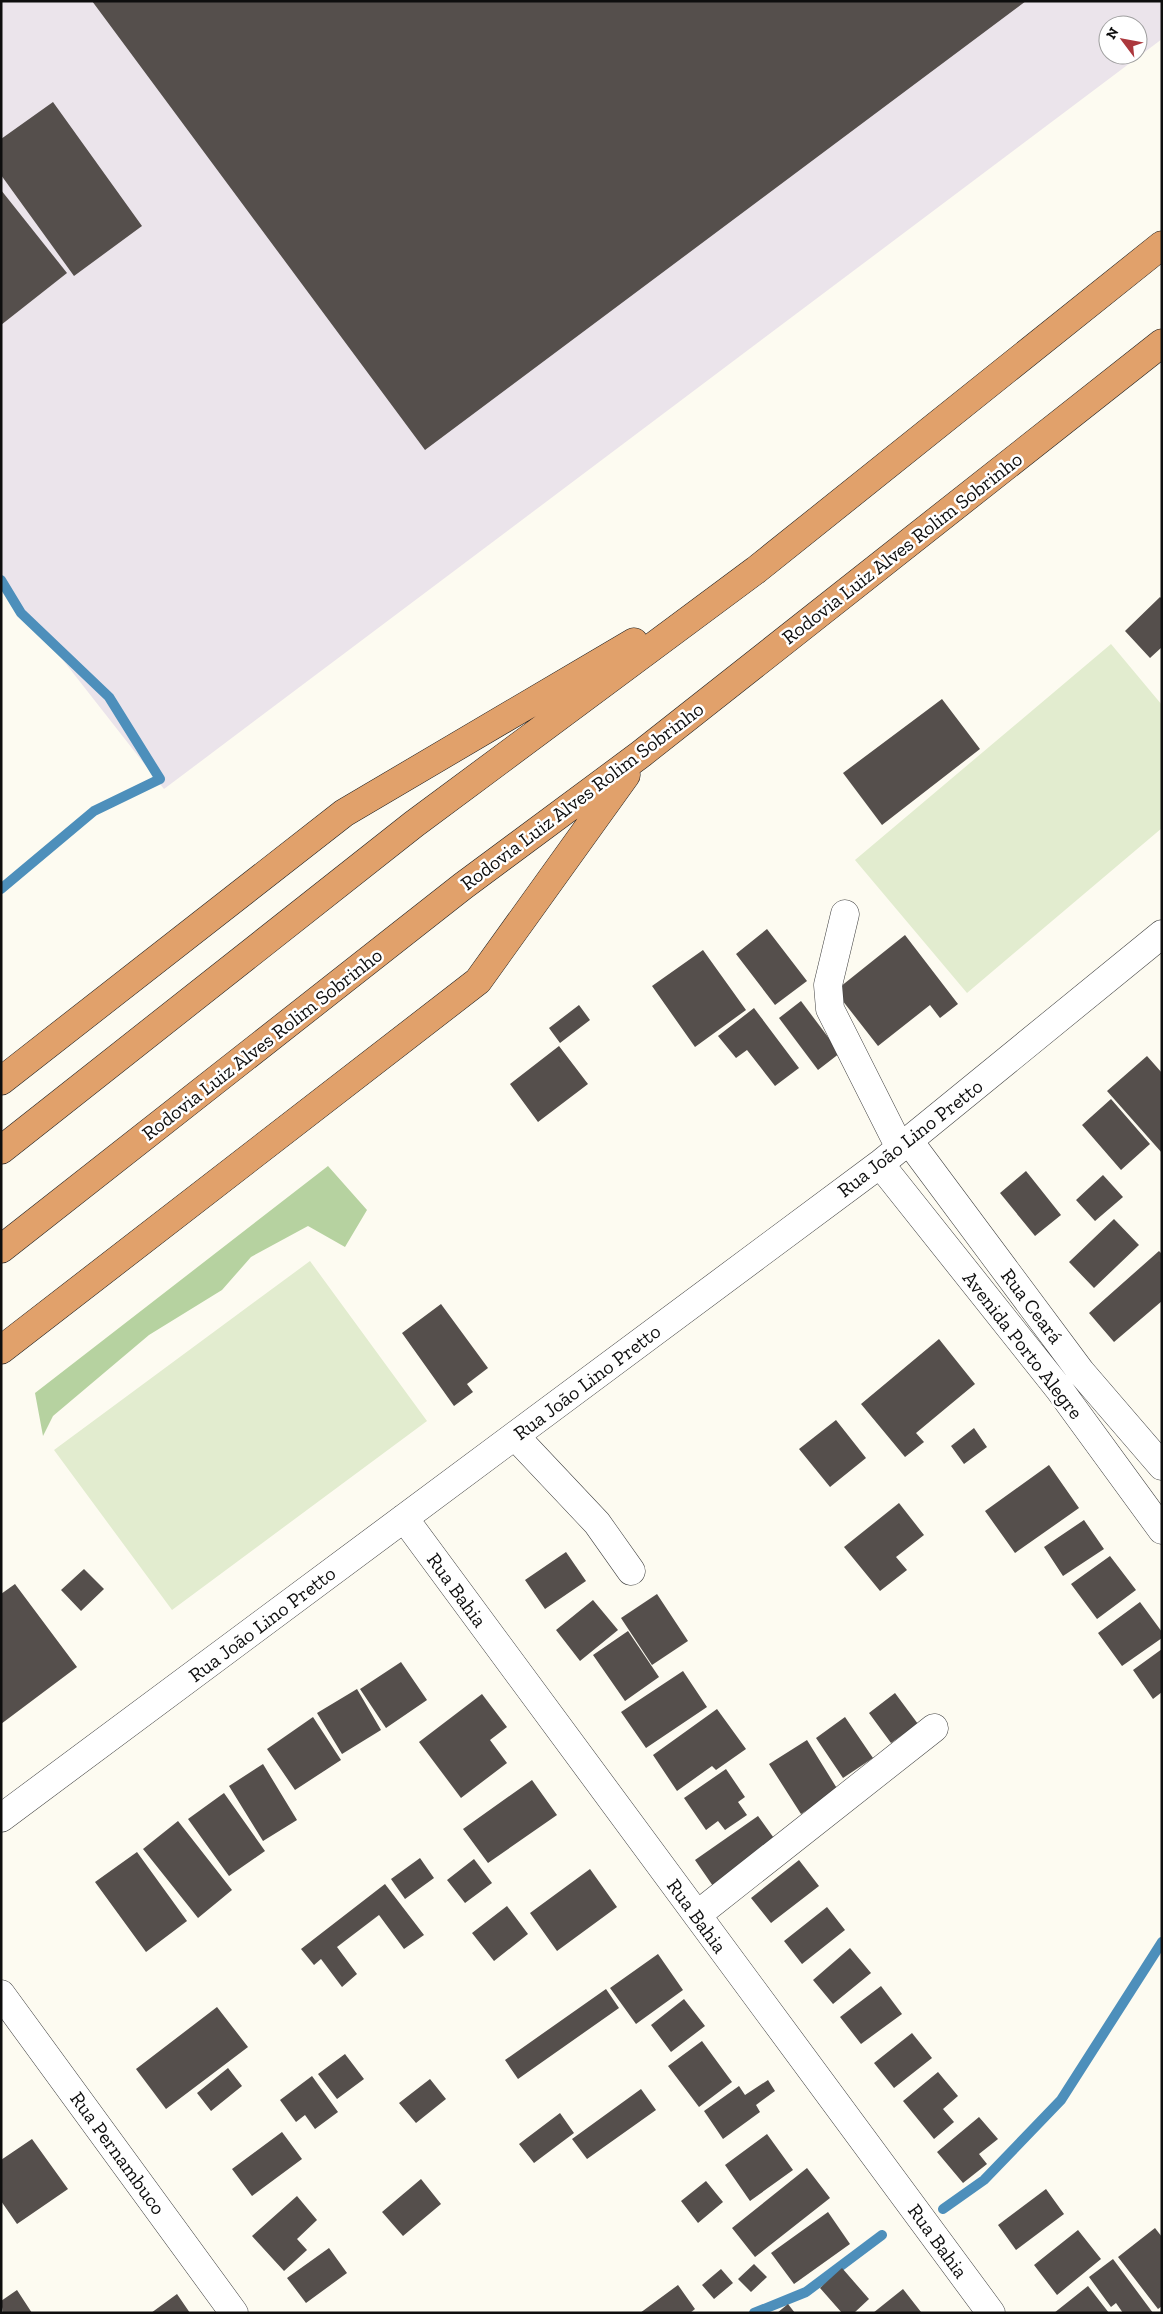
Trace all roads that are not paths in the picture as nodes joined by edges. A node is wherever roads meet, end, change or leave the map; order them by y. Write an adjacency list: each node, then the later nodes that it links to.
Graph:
1 (1162, 245): 3 (highway)
2 (1162, 343): 4 (highway, Rodovia Luiz Alves Rolim Sobrinho)
3 (756, 570): 7 (highway); 8 (highway)
4 (642, 754): 10 (highway, Rodovia Luiz Alves Rolim Sobrinho); 11 (highway)
5 (845, 914): 9 (street)
6 (1162, 934): 9 (street, Rua João Lino Pretto)
7 (1, 1081)
8 (1, 1150)
9 (896, 1151): 12 (street, Rua Ceará); 13 (street, Avenida Porto Alegre); 14 (street, Rua João Lino Pretto)
10 (1, 1249)
11 (1, 1350)
12 (1081, 1372): 13 (street); 15 (street, Rua Ceará)
13 (1059, 1390): 17 (street, Avenida Porto Alegre)
14 (515, 1436): 16 (street, Rua João Lino Pretto); 18 (street)
15 (1162, 1466)
16 (404, 1518): 20 (street, Rua João Lino Pretto); 21 (street, Rua Bahia)
17 (1162, 1530)
18 (631, 1571)
19 (934, 1728): 21 (street)
20 (1, 1818)
21 (696, 1915): 24 (street, Rua Bahia)
22 (1, 1994): 23 (street, Rua Pernambuco)
23 (234, 2313)
24 (991, 2313)

